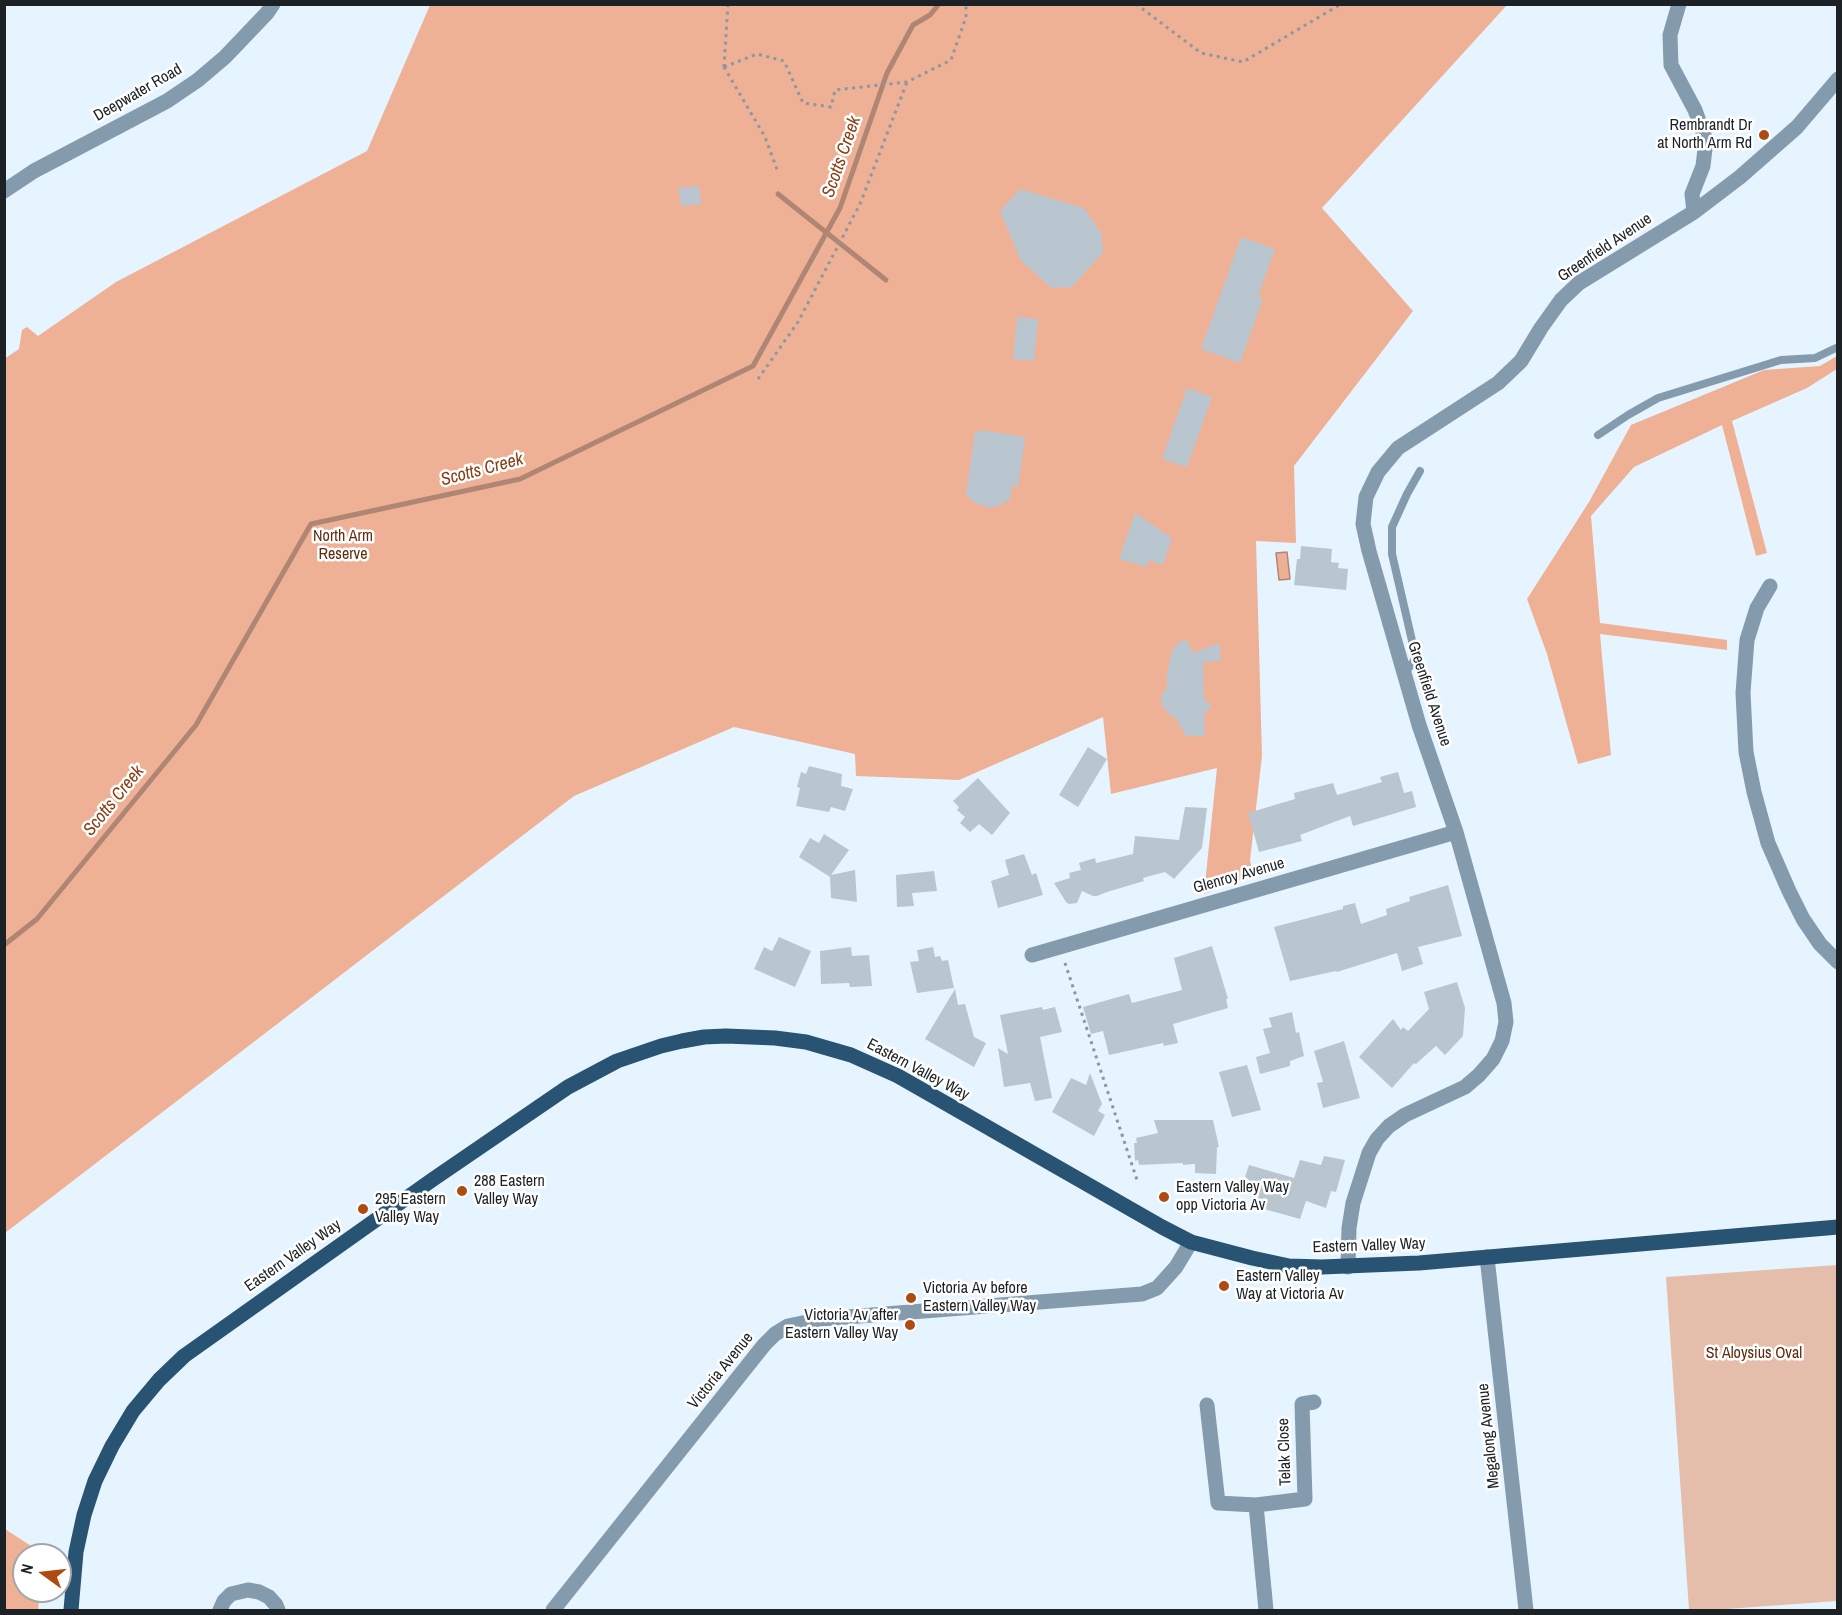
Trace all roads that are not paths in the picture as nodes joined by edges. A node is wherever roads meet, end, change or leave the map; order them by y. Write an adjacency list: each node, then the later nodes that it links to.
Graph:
1 (273, 4): 4 (street, Deepwater Road)
2 (1679, 4): 5 (street)
3 (1838, 79): 5 (street, Greenfield Avenue)
4 (4, 191)
5 (1694, 212): 10 (street, Greenfield Avenue)
6 (1838, 346): 7 (lane)
7 (1598, 435)
8 (1420, 471): 10 (lane)
9 (1770, 586): 13 (street)
10 (1404, 674): 11 (street, Greenfield Avenue)
11 (1456, 832): 12 (street, Glenroy Avenue); 17 (street, Greenfield Avenue)
12 (1032, 955)
13 (1838, 962)
14 (1838, 1227): 16 (main road, Eastern Valley Way)
15 (1191, 1242): 17 (main road, Eastern Valley Way); 21 (main road, Eastern Valley Way); 24 (street, Victoria Avenue)
16 (1487, 1257): 17 (main road, Eastern Valley Way); 26 (street, Megalong Avenue)
17 (1348, 1267)
18 (1314, 1402): 20 (street, Telak Close)
19 (1207, 1405): 20 (street, Telak Close)
20 (1256, 1505): 25 (street)
21 (71, 1611)
22 (220, 1611): 23 (street)
23 (278, 1611)
24 (553, 1611)
25 (1266, 1611)
26 (1526, 1611)

